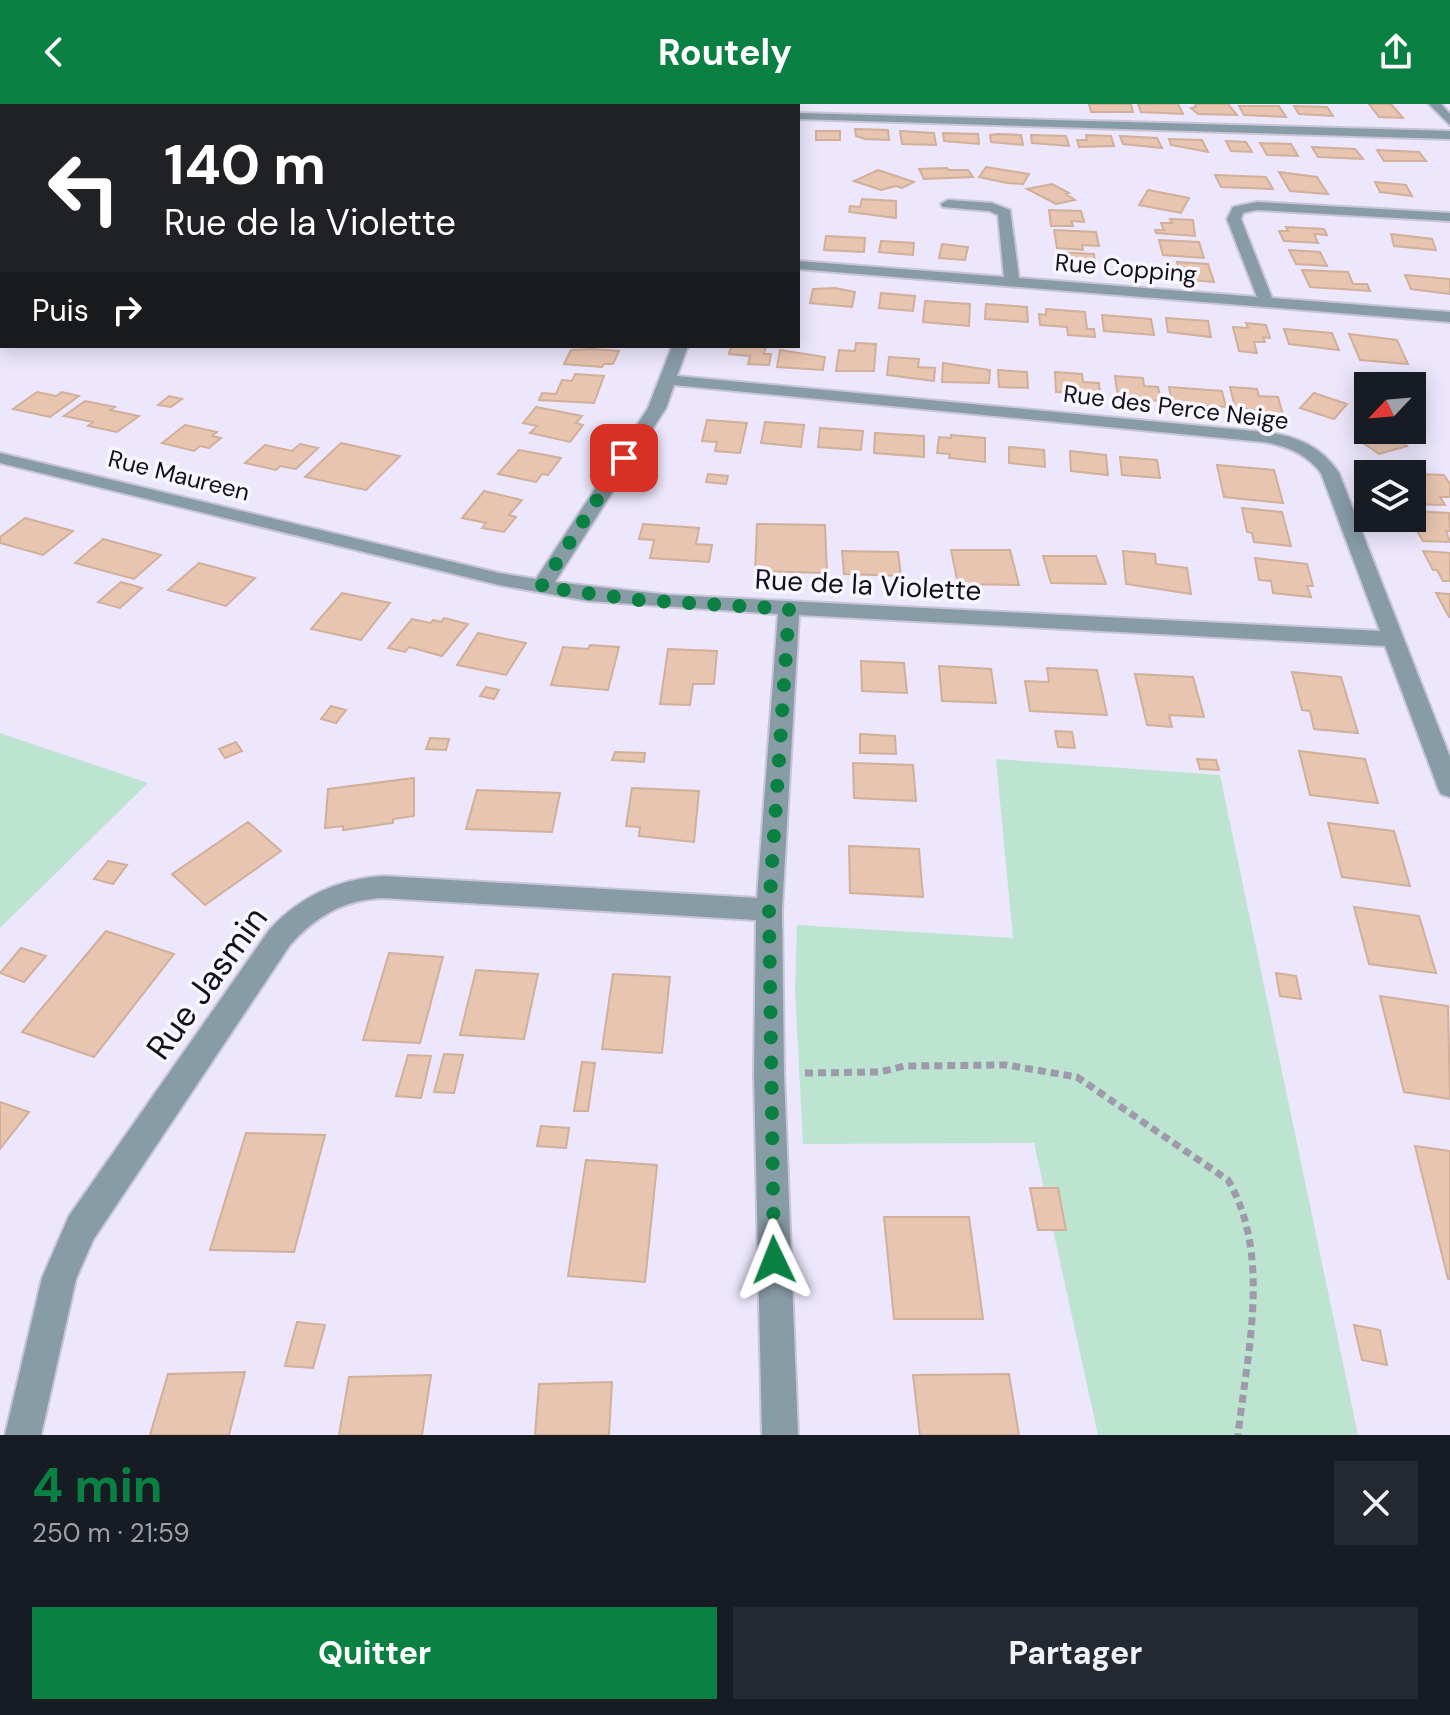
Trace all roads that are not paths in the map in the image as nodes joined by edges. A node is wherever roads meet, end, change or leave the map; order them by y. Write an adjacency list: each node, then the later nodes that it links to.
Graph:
1 (1435, 104): 3 (street)
2 (800, 116): 4 (street)
3 (1450, 121)
4 (1450, 135)
5 (948, 204): 8 (street)
6 (1450, 217): 9 (street)
7 (800, 265): 8 (street, Rue Copping)
8 (1012, 283): 9 (street, Rue Copping)
9 (1267, 304): 10 (street, Rue Copping)
10 (1450, 317)
11 (679, 348): 12 (street)
12 (670, 380): 15 (street); 17 (street, Rue des Perce Neige)
13 (0, 458): 14 (street, Rue Maureen)
14 (345, 542): 15 (street, Rue de la Violette)
15 (541, 587): 16 (street, Rue de la Violette)
16 (789, 609): 17 (street, Rue de la Violette); 19 (street)
17 (1393, 639): 18 (street, Rue des Perce Neige)
18 (1450, 788)
19 (769, 910): 20 (street, Rue Jasmin); 21 (street)
20 (23, 1435)
21 (780, 1435)

